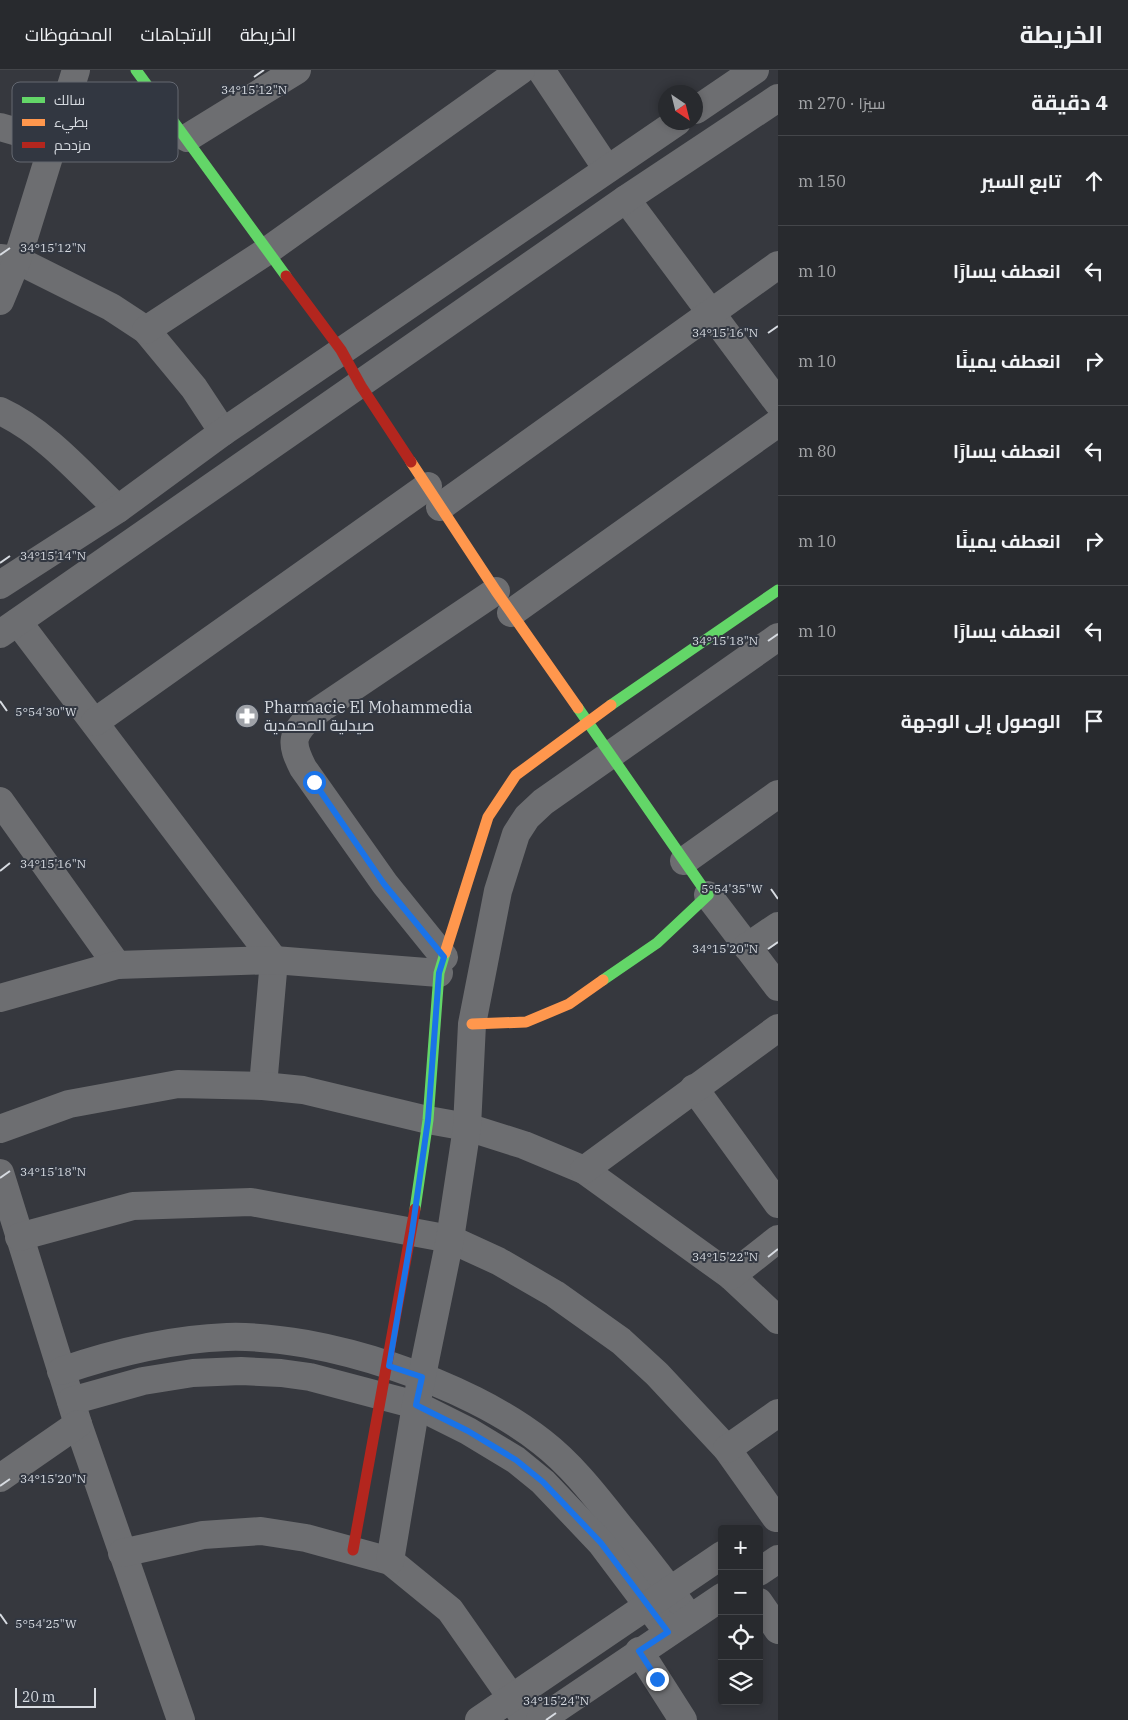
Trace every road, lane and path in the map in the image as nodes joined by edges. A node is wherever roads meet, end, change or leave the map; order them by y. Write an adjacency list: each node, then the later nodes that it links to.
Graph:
1 (76, 70): 7 (street)
2 (136, 70): 8 (street)
3 (296, 70): 13 (street)
4 (521, 70): 17 (street)
5 (541, 70): 15 (street)
6 (755, 70): 10 (street)
7 (72, 82)
8 (145, 82)
9 (778, 98): 16 (street)
10 (703, 105)
11 (178, 126): 13 (street)
12 (665, 130): 15 (street)
13 (187, 138): 17 (street)
14 (45, 162): 18 (street)
15 (607, 169): 23 (street)
16 (626, 200): 21 (street); 24 (street)
17 (267, 251): 22 (street); 23 (street)
18 (9, 259): 20 (street); 22 (street)
19 (778, 265): 21 (street)
20 (0, 301)
21 (711, 312): 25 (street); 29 (street)
22 (146, 330): 28 (street)
23 (342, 350): 24 (street); 28 (street)
24 (361, 386): 29 (street); 34 (street)
25 (778, 403)
26 (0, 411): 30 (street)
27 (778, 423): 33 (street)
28 (223, 432): 30 (street)
29 (434, 497): 33 (street); 36 (street)
30 (118, 509): 31 (street)
31 (0, 585)
32 (778, 590): 37 (street)
33 (503, 602): 37 (street); 49 (street)
34 (9, 628): 36 (street)
35 (778, 637): 38 (street)
36 (95, 722): 47 (street)
37 (585, 722): 38 (street); 42 (street)
38 (609, 754): 41 (street); 43 (street)
39 (778, 794): 41 (street)
40 (0, 801): 48 (street)
41 (684, 861): 44 (street)
42 (473, 863): 43 (street); 49 (street)
43 (504, 869): 52 (street)
44 (708, 895): 46 (street); 52 (street)
45 (778, 926): 46 (street)
46 (747, 947): 50 (street)
47 (274, 960): 48 (street); 49 (street); 54 (street)
48 (117, 965): 51 (street)
49 (441, 965): 56 (street)
50 (778, 987)
51 (0, 998)
52 (472, 1024): 57 (street)
53 (778, 1028): 55 (street)
54 (263, 1086): 56 (street); 58 (street)
55 (694, 1088): 59 (street); 61 (street)
56 (428, 1120): 57 (street); 62 (street)
57 (467, 1127): 59 (street); 64 (street)
58 (0, 1129)
59 (584, 1170): 66 (street)
60 (0, 1173): 63 (street)
61 (778, 1204)
62 (412, 1232): 63 (street); 64 (street); 68 (street)
63 (19, 1237): 69 (street)
64 (450, 1239): 70 (street); 75 (street)
65 (778, 1239): 66 (street)
66 (731, 1276): 67 (street)
67 (778, 1320)
68 (389, 1366): 69 (street); 70 (street); 71 (street)
69 (61, 1371): 73 (street)
70 (422, 1377): 72 (street); 84 (street)
71 (381, 1398): 72 (street); 73 (street); 78 (street)
72 (416, 1405): 82 (street); 84 (street)
73 (74, 1412): 76 (street); 79 (street)
74 (778, 1412): 75 (street)
75 (727, 1449): 77 (street)
76 (0, 1478)
77 (771, 1521)
78 (353, 1550): 79 (street); 82 (street)
79 (122, 1553): 91 (street)
80 (718, 1558): 84 (street)
81 (778, 1559): 83 (street)
82 (390, 1561): 90 (street)
83 (762, 1570)
84 (660, 1597): 87 (street); 90 (street)
85 (718, 1600): 87 (street)
86 (763, 1608): 88 (street)
87 (679, 1625): 89 (street)
88 (778, 1630)
89 (639, 1651): 93 (street); 94 (street)
90 (518, 1708): 92 (street)
91 (181, 1720)
92 (479, 1720)
93 (540, 1720)
94 (683, 1720)

